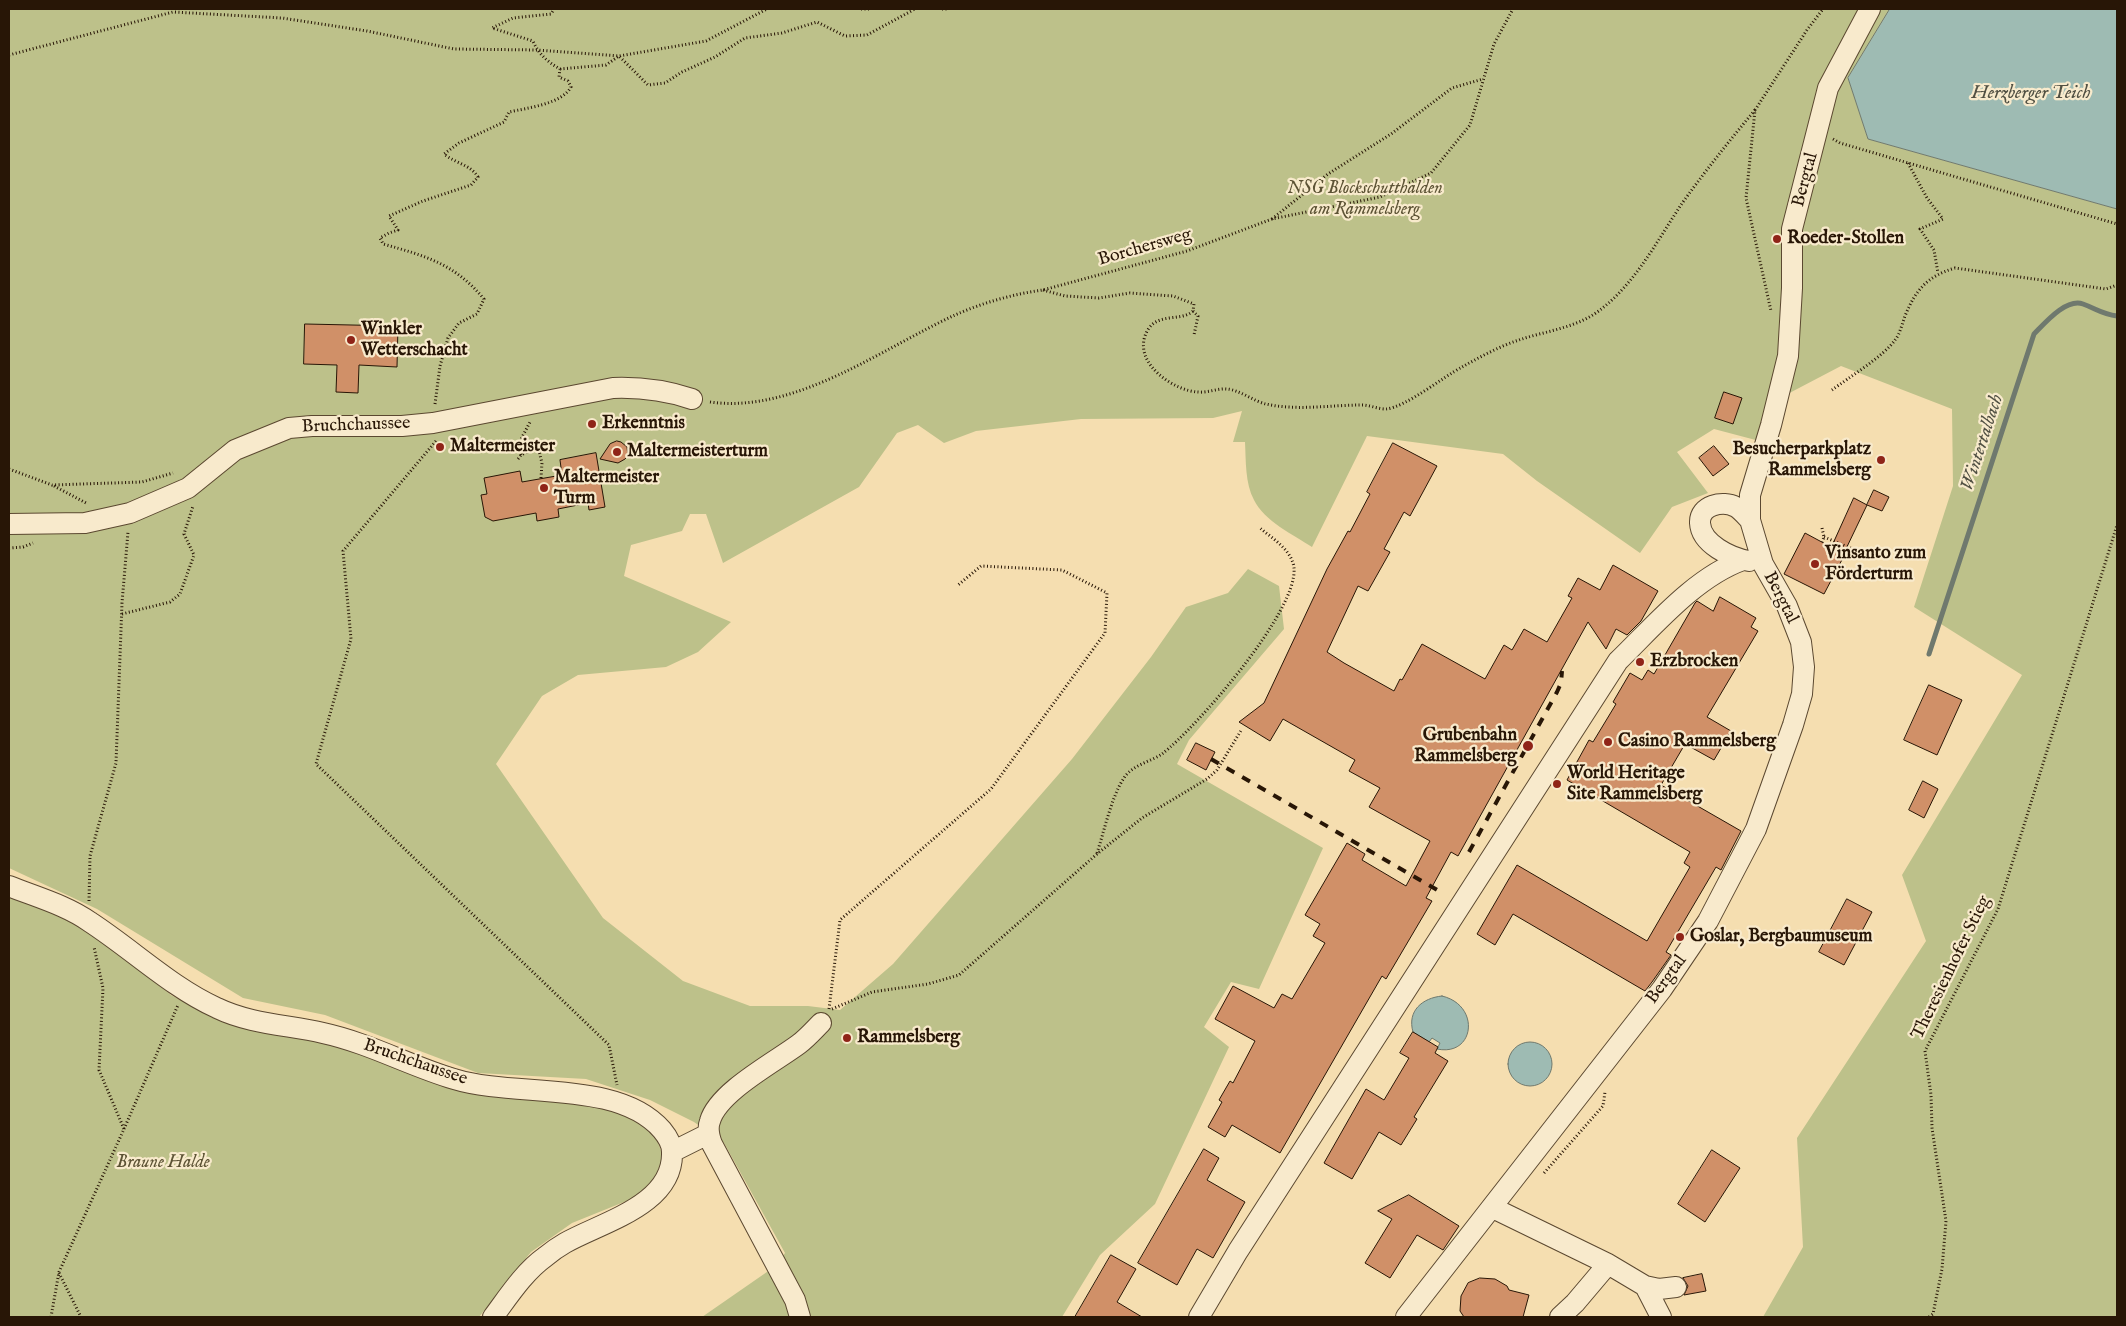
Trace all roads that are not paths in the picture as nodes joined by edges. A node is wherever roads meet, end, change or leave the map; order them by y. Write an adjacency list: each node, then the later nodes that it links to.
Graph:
1 (1870, 9): 3 (street, Bergtal)
2 (692, 399): 4 (street, Bruchchaussee)
3 (1750, 520): 5 (street); 6 (street, Bergtal)
4 (9, 524)
5 (1743, 560): 6 (street, Bergtal); 17 (street, Bergtal)
6 (1763, 564): 11 (street, Bergtal)
7 (9, 886): 10 (street, Bruchchaussee)
8 (825, 1016): 9 (street)
9 (708, 1134): 10 (street); 16 (street)
10 (672, 1152): 15 (street)
11 (1493, 1208): 12 (street); 18 (street, Bergtal)
12 (1608, 1264): 13 (street); 19 (street)
13 (1645, 1286): 14 (street); 20 (street)
14 (1676, 1288)
15 (493, 1317)
16 (800, 1317)
17 (1199, 1317)
18 (1406, 1317)
19 (1560, 1317)
20 (1661, 1317)

